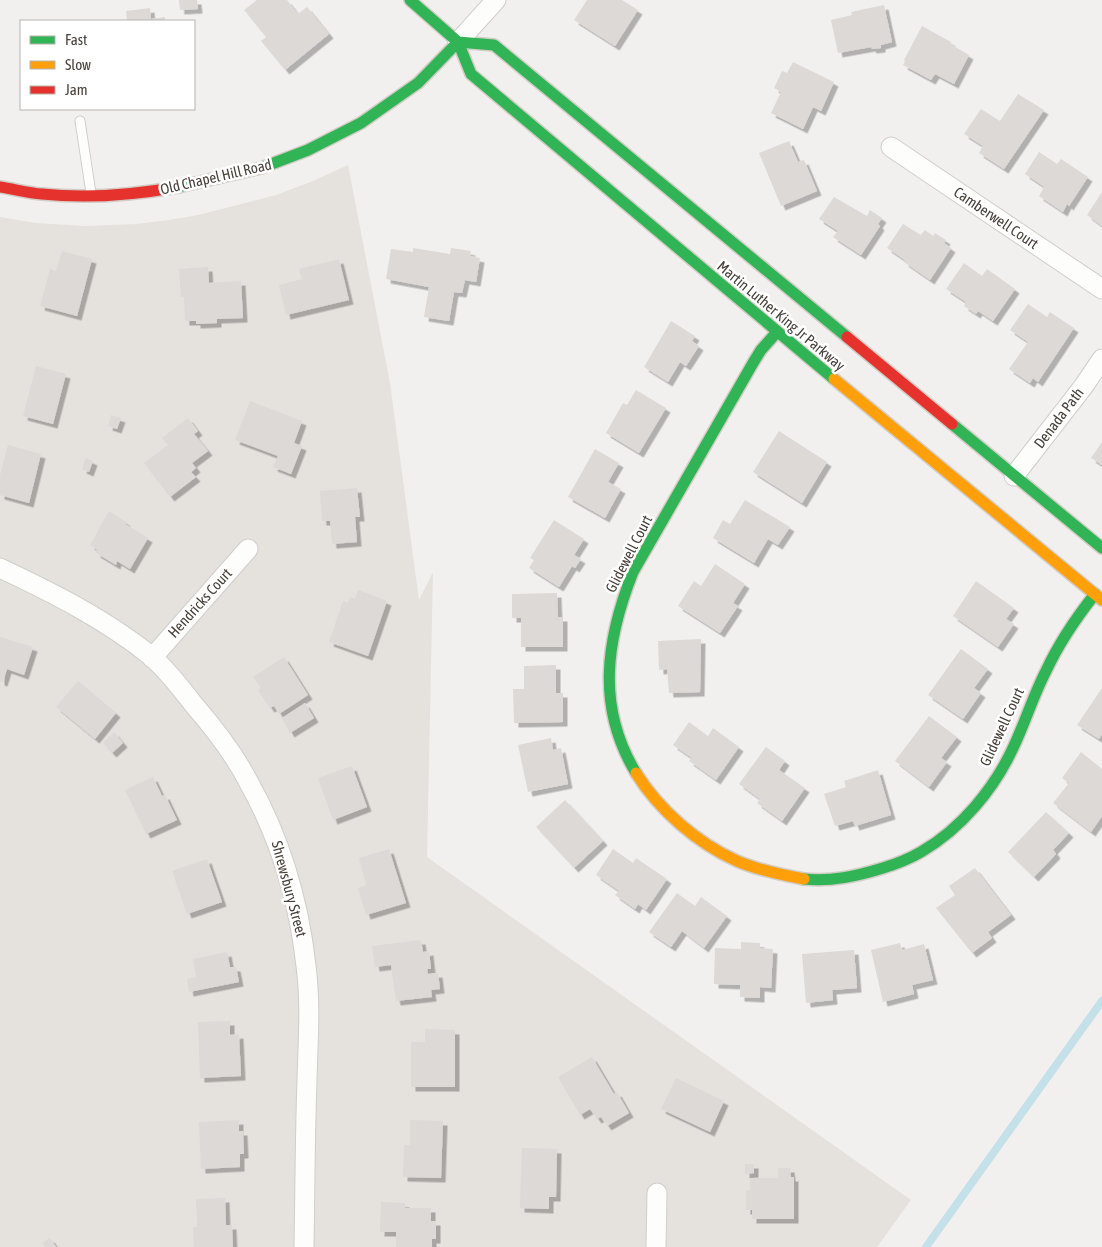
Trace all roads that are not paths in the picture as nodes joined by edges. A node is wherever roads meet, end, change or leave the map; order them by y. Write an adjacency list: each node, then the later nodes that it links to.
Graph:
1 (410, 0): 3 (main road, Martin Luther King Jr Parkway)
2 (496, 0): 3 (street, Old Chapel Hill Road)
3 (458, 42): 7 (main road, Old Chapel Hill Road); 9 (main road, Martin Luther King Jr Parkway); 11 (main road, Martin Luther King Jr Parkway)
4 (80, 121): 7 (lane)
5 (891, 147): 8 (street, Camberwell Court)
6 (0, 188): 7 (main road, Old Chapel Hill Road)
7 (92, 196)
8 (1102, 290)
9 (777, 332): 15 (main road, Martin Luther King Jr Parkway); 15 (main road, Glidewell Court)
10 (1102, 359): 11 (street, Denada Path)
11 (1014, 476): 12 (main road, Martin Luther King Jr Parkway)
12 (1102, 548)
13 (248, 549): 16 (street, Hendricks Court)
14 (0, 568): 16 (street, Shrewsbury Street)
15 (1098, 597)
16 (152, 658): 18 (street, Shrewsbury Street)
17 (657, 1193): 19 (street)
18 (304, 1247)
19 (656, 1247)

